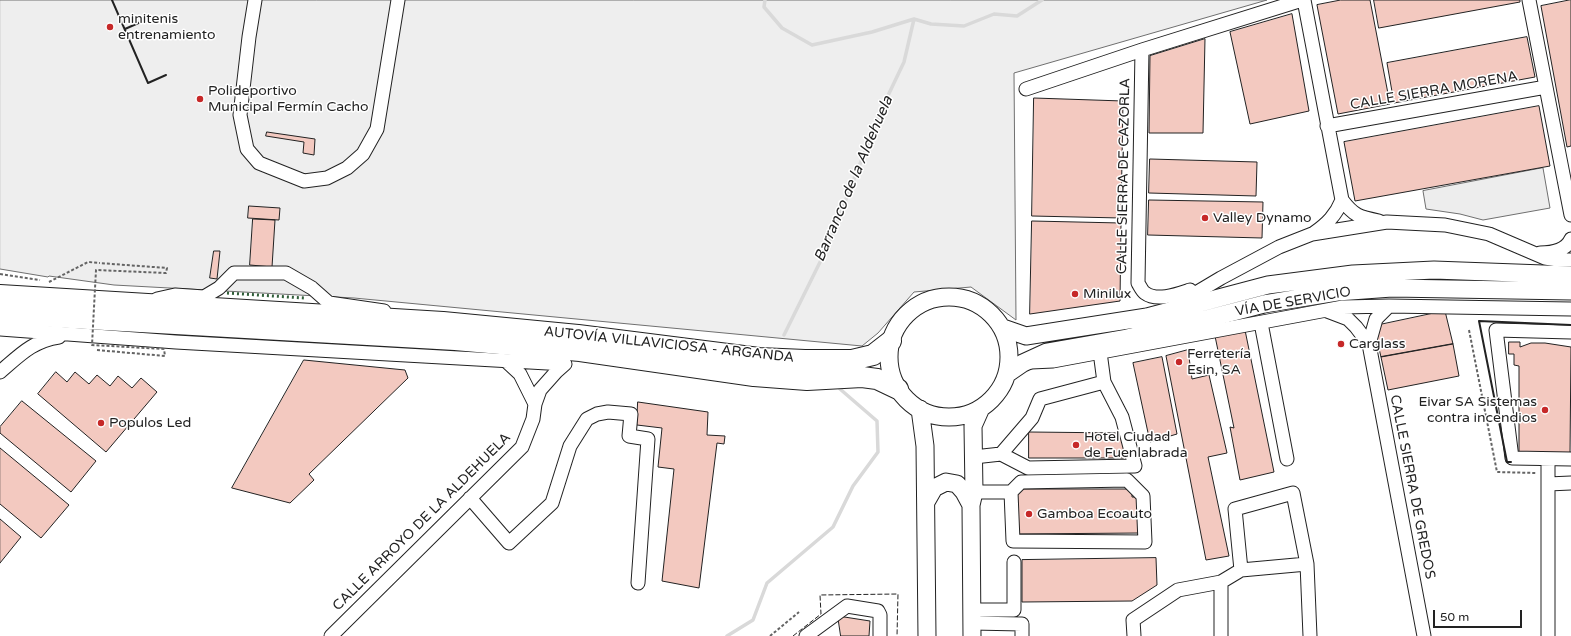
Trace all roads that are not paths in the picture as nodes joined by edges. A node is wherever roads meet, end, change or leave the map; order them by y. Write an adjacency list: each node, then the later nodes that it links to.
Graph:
1 (255, 0): 2 (street)
2 (398, 0)
3 (1303, 0): 5 (street); 8 (street)
4 (1529, 0): 6 (street)
5 (1142, 50): 7 (street); 17 (street, CALLE SIERRA DE CAZORLA)
6 (1546, 87): 8 (street, CALLE SIERRA MORENA); 10 (street)
7 (1026, 89)
8 (1327, 126): 9 (street)
9 (1342, 200): 11 (street); 12 (street)
10 (1570, 212)
11 (1387, 222): 12 (street); 14 (street)
12 (1312, 234): 17 (street)
13 (1571, 239): 14 (street)
14 (1534, 252): 15 (street)
15 (1571, 260)
16 (1571, 275): 26 (main road)
17 (1221, 278): 26 (street)
18 (0, 284): 21 (highway)
19 (1571, 291): 38 (main road)
20 (0, 295): 21 (highway)
21 (79, 300): 22 (highway, AUTOVÍA VILLAVICIOSA - ARGANDA)
22 (129, 304): 28 (highway, AUTOVÍA VILLAVICIOSA - ARGANDA); 28 (street)
23 (1389, 306): 24 (street, VÍA DE SERVICIO); 25 (street, VÍA DE SERVICIO); 35 (street, CALLE SIERRA DE GREDOS)
24 (1571, 309)
25 (1327, 310): 29 (street, VÍA DE SERVICIO); 35 (street, CALLE SIERRA DE GREDOS)
26 (1164, 312): 30 (main road)
27 (0, 314): 40 (highway)
28 (443, 322): 34 (highway, AUTOVÍA VILLAVICIOSA - ARGANDA)
29 (1260, 323): 36 (street, VÍA DE SERVICIO); 50 (street)
30 (1003, 328): 34 (main road); 42 (main road)
31 (0, 329): 33 (street)
32 (1571, 332): 51 (street)
33 (76, 334): 37 (street); 41 (street)
34 (890, 341): 44 (main road)
35 (1369, 344): 73 (street, CALLE SIERRA DE GREDOS)
36 (1100, 352): 38 (street, VÍA DE SERVICIO); 43 (street)
37 (506, 361): 39 (street); 45 (street)
38 (1023, 363): 42 (main road)
39 (565, 364): 40 (highway); 45 (street, CALLE ARROYO DE LA ALDEHUELA)
40 (698, 368): 44 (highway)
41 (0, 372)
42 (1007, 374): 46 (main road)
43 (1104, 382): 48 (street); 48 (street)
44 (898, 389): 47 (main road)
45 (535, 404): 56 (street, CALLE ARROYO DE LA ALDEHUELA)
46 (981, 408): 47 (main road); 49 (main road)
47 (920, 409): 58 (main road)
48 (1001, 454): 49 (street)
49 (974, 457): 57 (main road)
50 (1286, 459)
51 (1548, 459): 52 (street); 54 (street)
52 (1571, 459)
53 (1571, 483): 54 (street)
54 (1548, 484): 74 (street)
55 (1011, 492): 55 (street); 57 (street)
56 (470, 498): 63 (street); 65 (street, CALLE ARROYO DE LA ALDEHUELA)
57 (973, 499): 58 (main road); 64 (main road)
58 (926, 502): 68 (main road)
59 (1014, 562): 64 (street)
60 (1307, 564): 61 (street); 61 (street); 72 (street)
61 (1241, 570): 62 (street)
62 (1221, 582): 70 (street); 71 (street)
63 (638, 583)
64 (972, 623): 69 (street)
65 (331, 636)
66 (806, 636): 67 (street)
67 (880, 636)
68 (927, 636)
69 (1022, 636)
70 (1134, 636)
71 (1221, 636)
72 (1310, 636)
73 (1424, 636)
74 (1548, 636)

